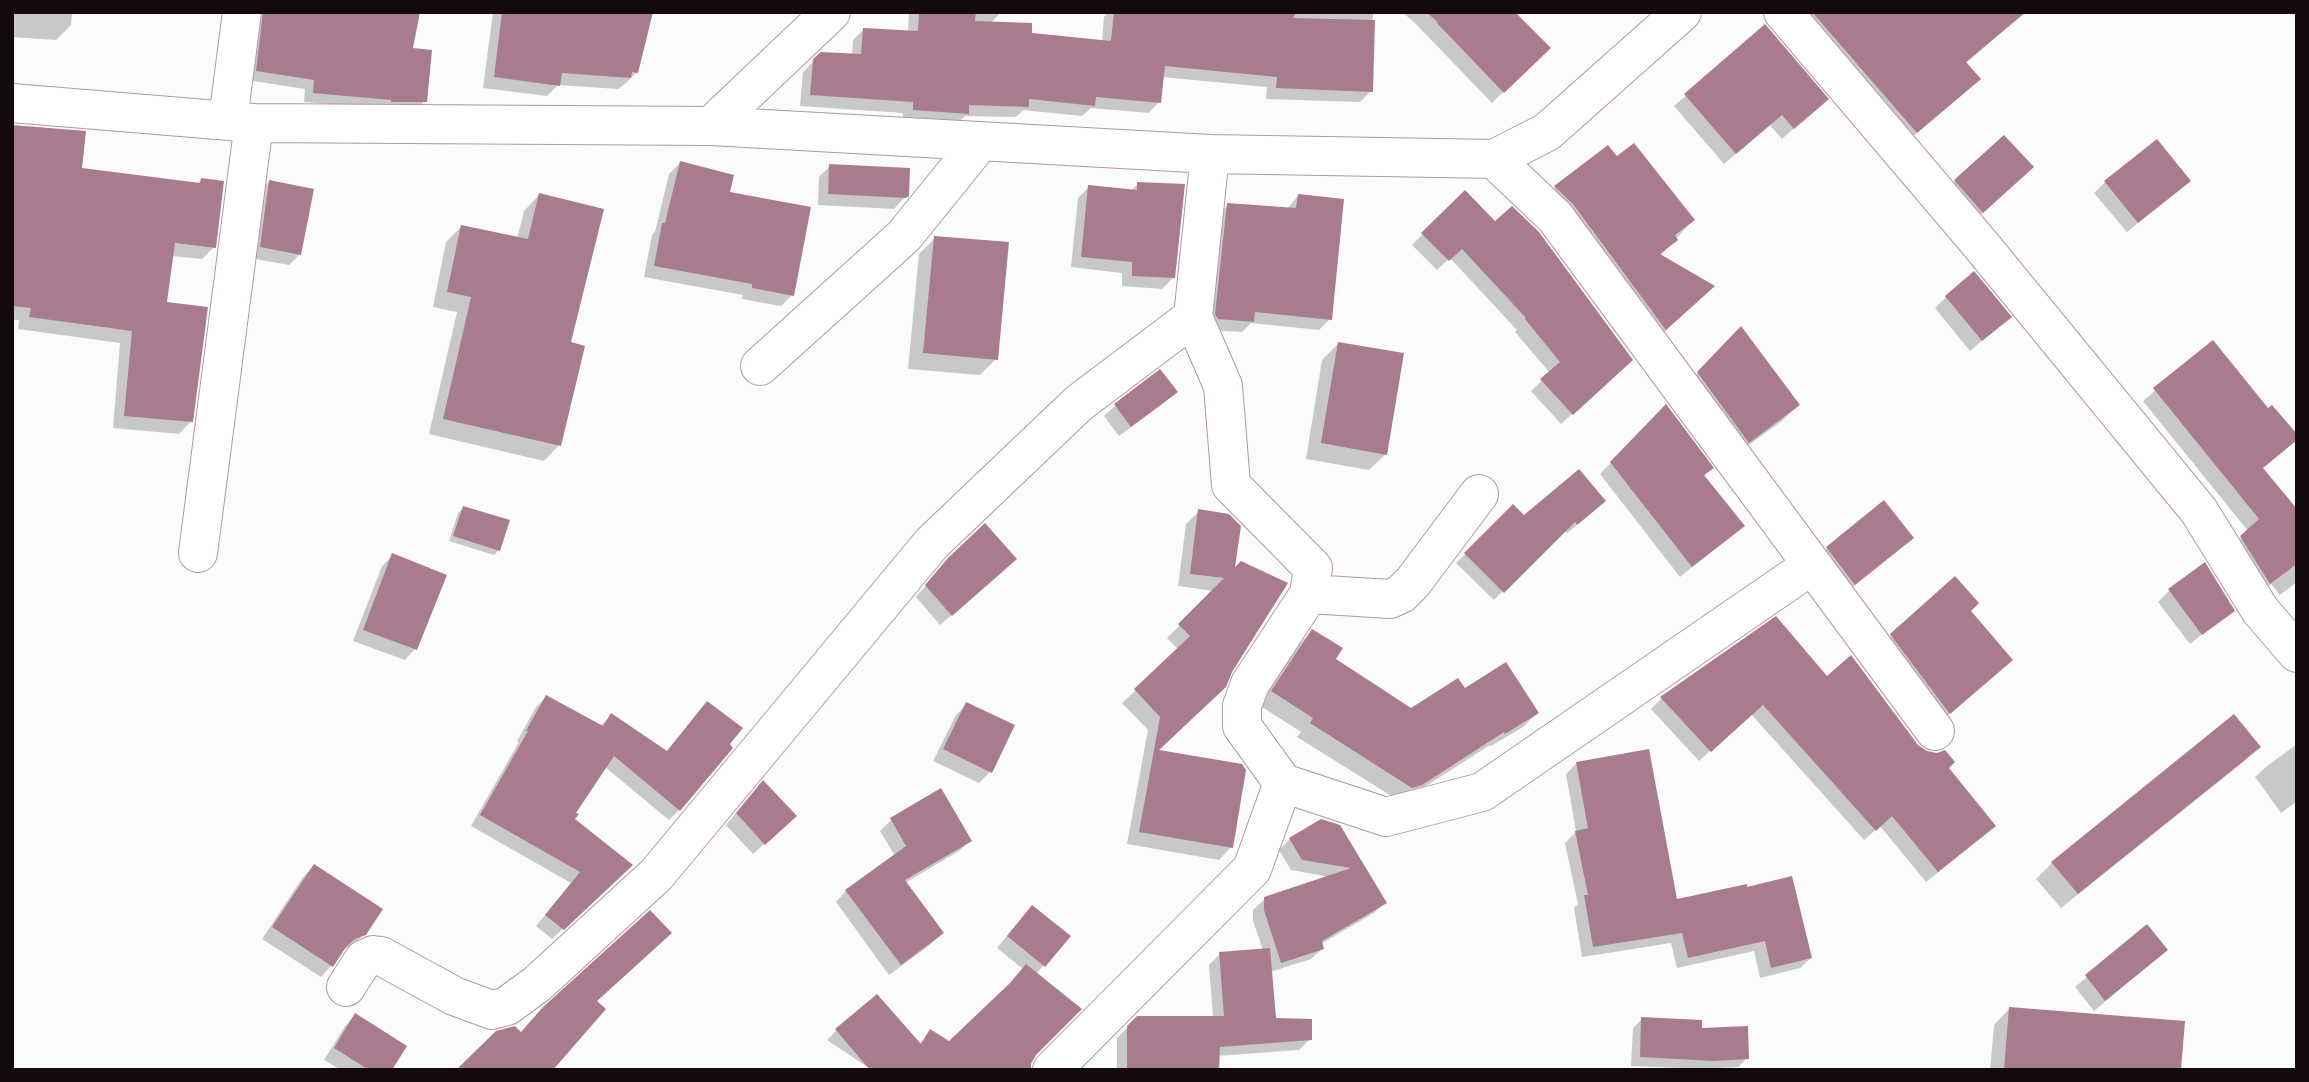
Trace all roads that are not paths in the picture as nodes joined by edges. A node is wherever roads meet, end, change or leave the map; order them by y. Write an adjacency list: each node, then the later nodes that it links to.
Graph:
1 (242, 12): 6 (street)
2 (831, 12): 7 (street)
3 (1682, 12): 10 (street)
4 (1783, 12): 17 (street)
5 (12, 103): 6 (street)
6 (241, 121): 7 (street); 14 (street)
7 (711, 126): 8 (street)
8 (980, 142): 9 (street); 12 (street)
9 (1210, 154): 10 (street); 11 (street)
10 (1494, 159): 15 (street)
11 (1193, 317): 16 (street); 20 (street)
12 (760, 366)
13 (1479, 494): 16 (street)
14 (198, 553)
15 (1812, 565): 18 (street); 19 (street)
16 (1309, 594): 19 (street)
17 (2297, 653)
18 (1935, 731)
19 (1283, 783): 21 (street)
20 (346, 987)
21 (1052, 1070)

